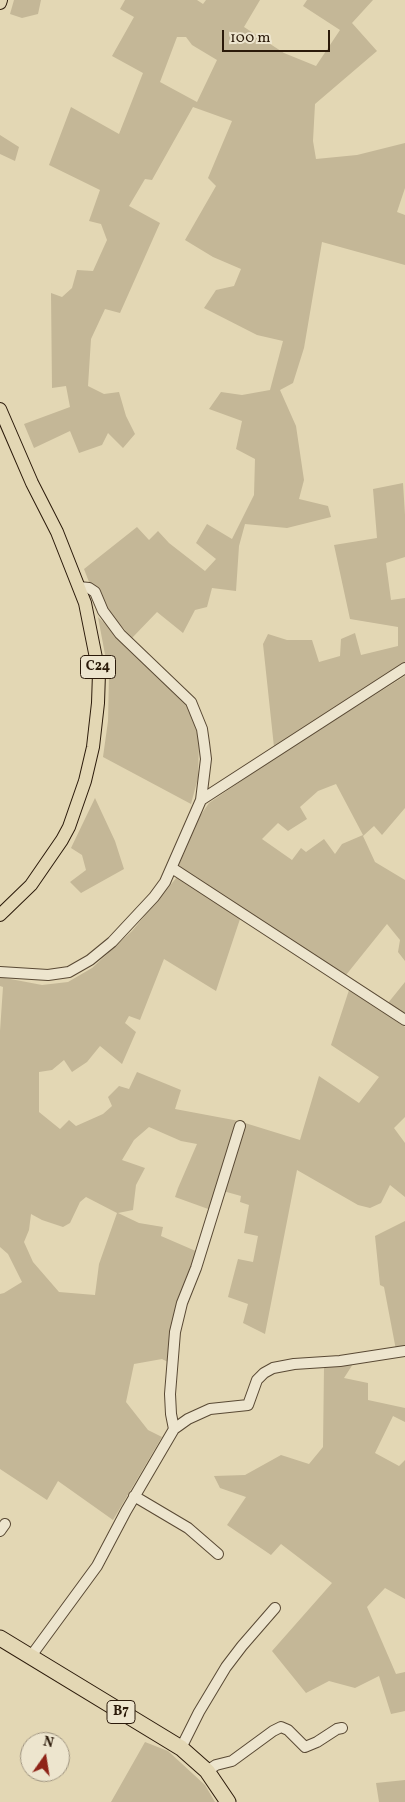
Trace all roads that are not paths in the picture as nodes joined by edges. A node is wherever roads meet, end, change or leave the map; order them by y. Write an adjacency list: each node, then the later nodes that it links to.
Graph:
1 (0, 409): 2 (main road, C24)
2 (78, 587): 4 (street); 6 (main road, C24)
3 (405, 668): 4 (street)
4 (201, 800): 5 (street)
5 (172, 868): 7 (street); 8 (street)
6 (0, 915)
7 (0, 972)
8 (405, 1020)
9 (240, 1126): 11 (street)
10 (405, 1351): 11 (street)
11 (174, 1429): 12 (street)
12 (134, 1496): 13 (street); 16 (street)
13 (218, 1554)
14 (275, 1608): 18 (street)
15 (0, 1638): 16 (highway, B7)
16 (31, 1656): 18 (highway, B7)
17 (342, 1728): 19 (street)
18 (181, 1748): 19 (highway, B7)
19 (207, 1771): 20 (highway, B7)
20 (228, 1802)

